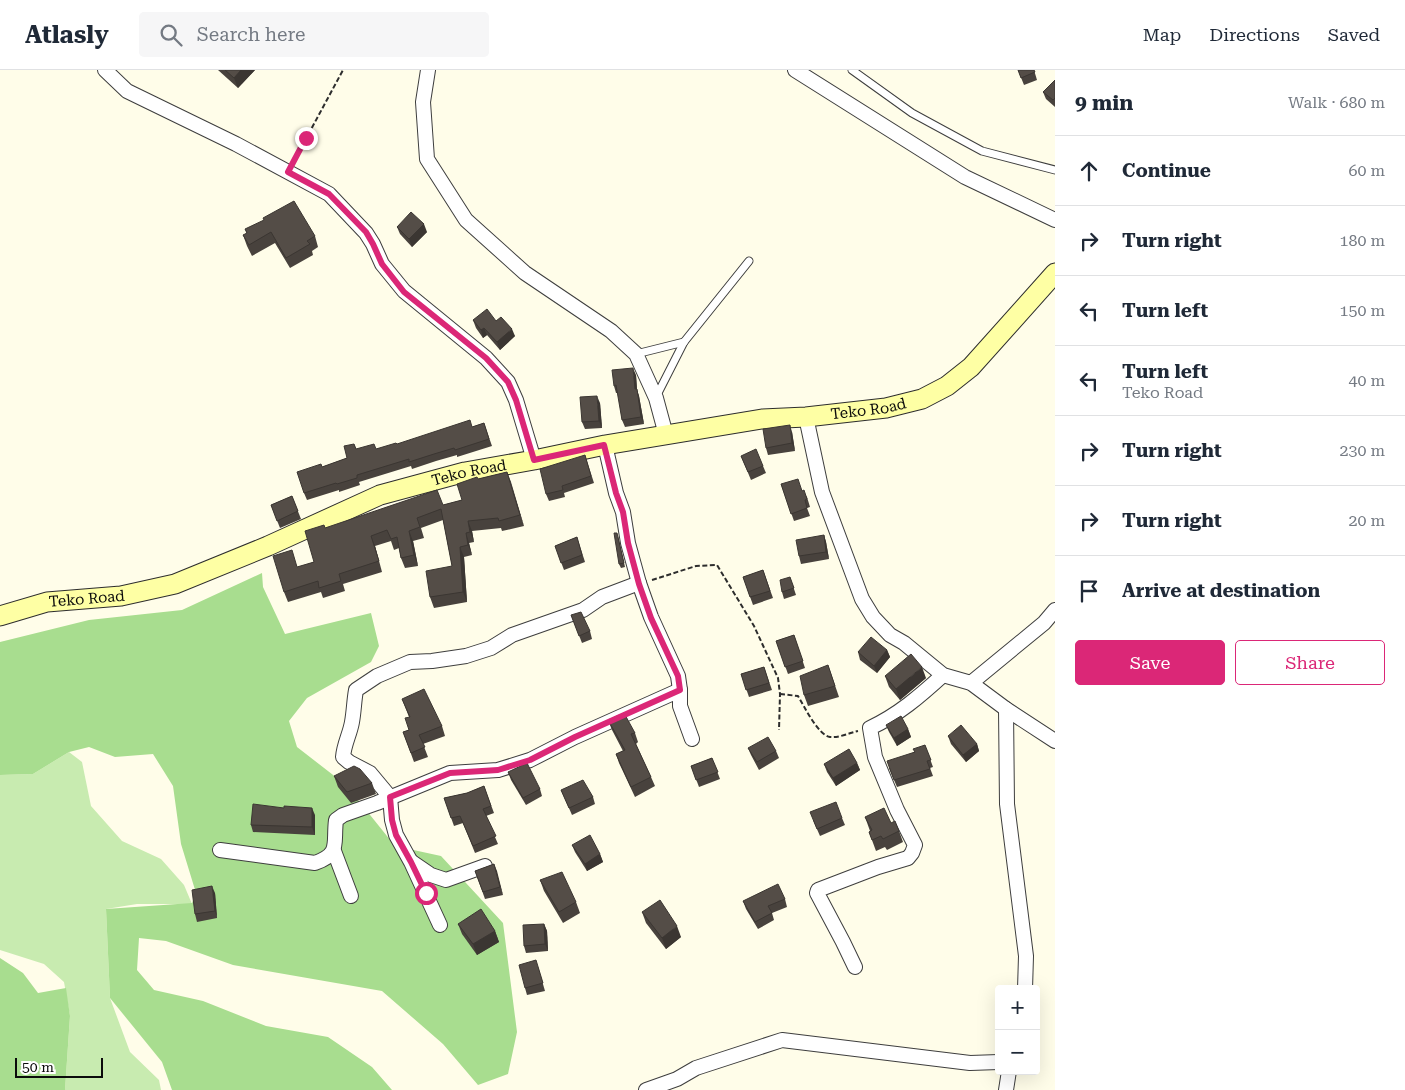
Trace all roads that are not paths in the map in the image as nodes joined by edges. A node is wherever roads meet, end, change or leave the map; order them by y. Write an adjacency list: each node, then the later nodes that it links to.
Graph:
1 (105, 70): 15 (street)
2 (428, 70): 10 (street)
3 (796, 70): 6 (street)
4 (852, 70): 5 (lane)
5 (1055, 170)
6 (1055, 220)
7 (749, 261): 9 (lane)
8 (1055, 273): 12 (street, Teko Road)
9 (684, 342): 10 (lane); 11 (lane)
10 (636, 354): 11 (street)
11 (656, 398): 13 (street)
12 (806, 417): 13 (street, Teko Road); 19 (street)
13 (666, 435): 14 (street, Teko Road)
14 (604, 445): 15 (street, Teko Road); 16 (street)
15 (534, 460): 18 (street, Teko Road)
16 (639, 584): 21 (street); 25 (street)
17 (1055, 610): 20 (street)
18 (0, 616)
19 (943, 675): 20 (street); 32 (street)
20 (970, 683): 22 (street)
21 (680, 690): 23 (street); 25 (street)
22 (1006, 709): 24 (street); 33 (street)
23 (692, 739)
24 (1055, 742)
25 (390, 797): 27 (street); 28 (street)
26 (220, 850): 27 (street)
27 (334, 851): 30 (street)
28 (411, 862): 29 (street); 31 (street)
29 (485, 866)
30 (351, 896)
31 (440, 925)
32 (855, 967)
33 (1025, 985)
34 (995, 1062): 36 (street)
35 (1008, 1075): 38 (street)
36 (659, 1087): 37 (street)
37 (646, 1090)
38 (1006, 1090)

